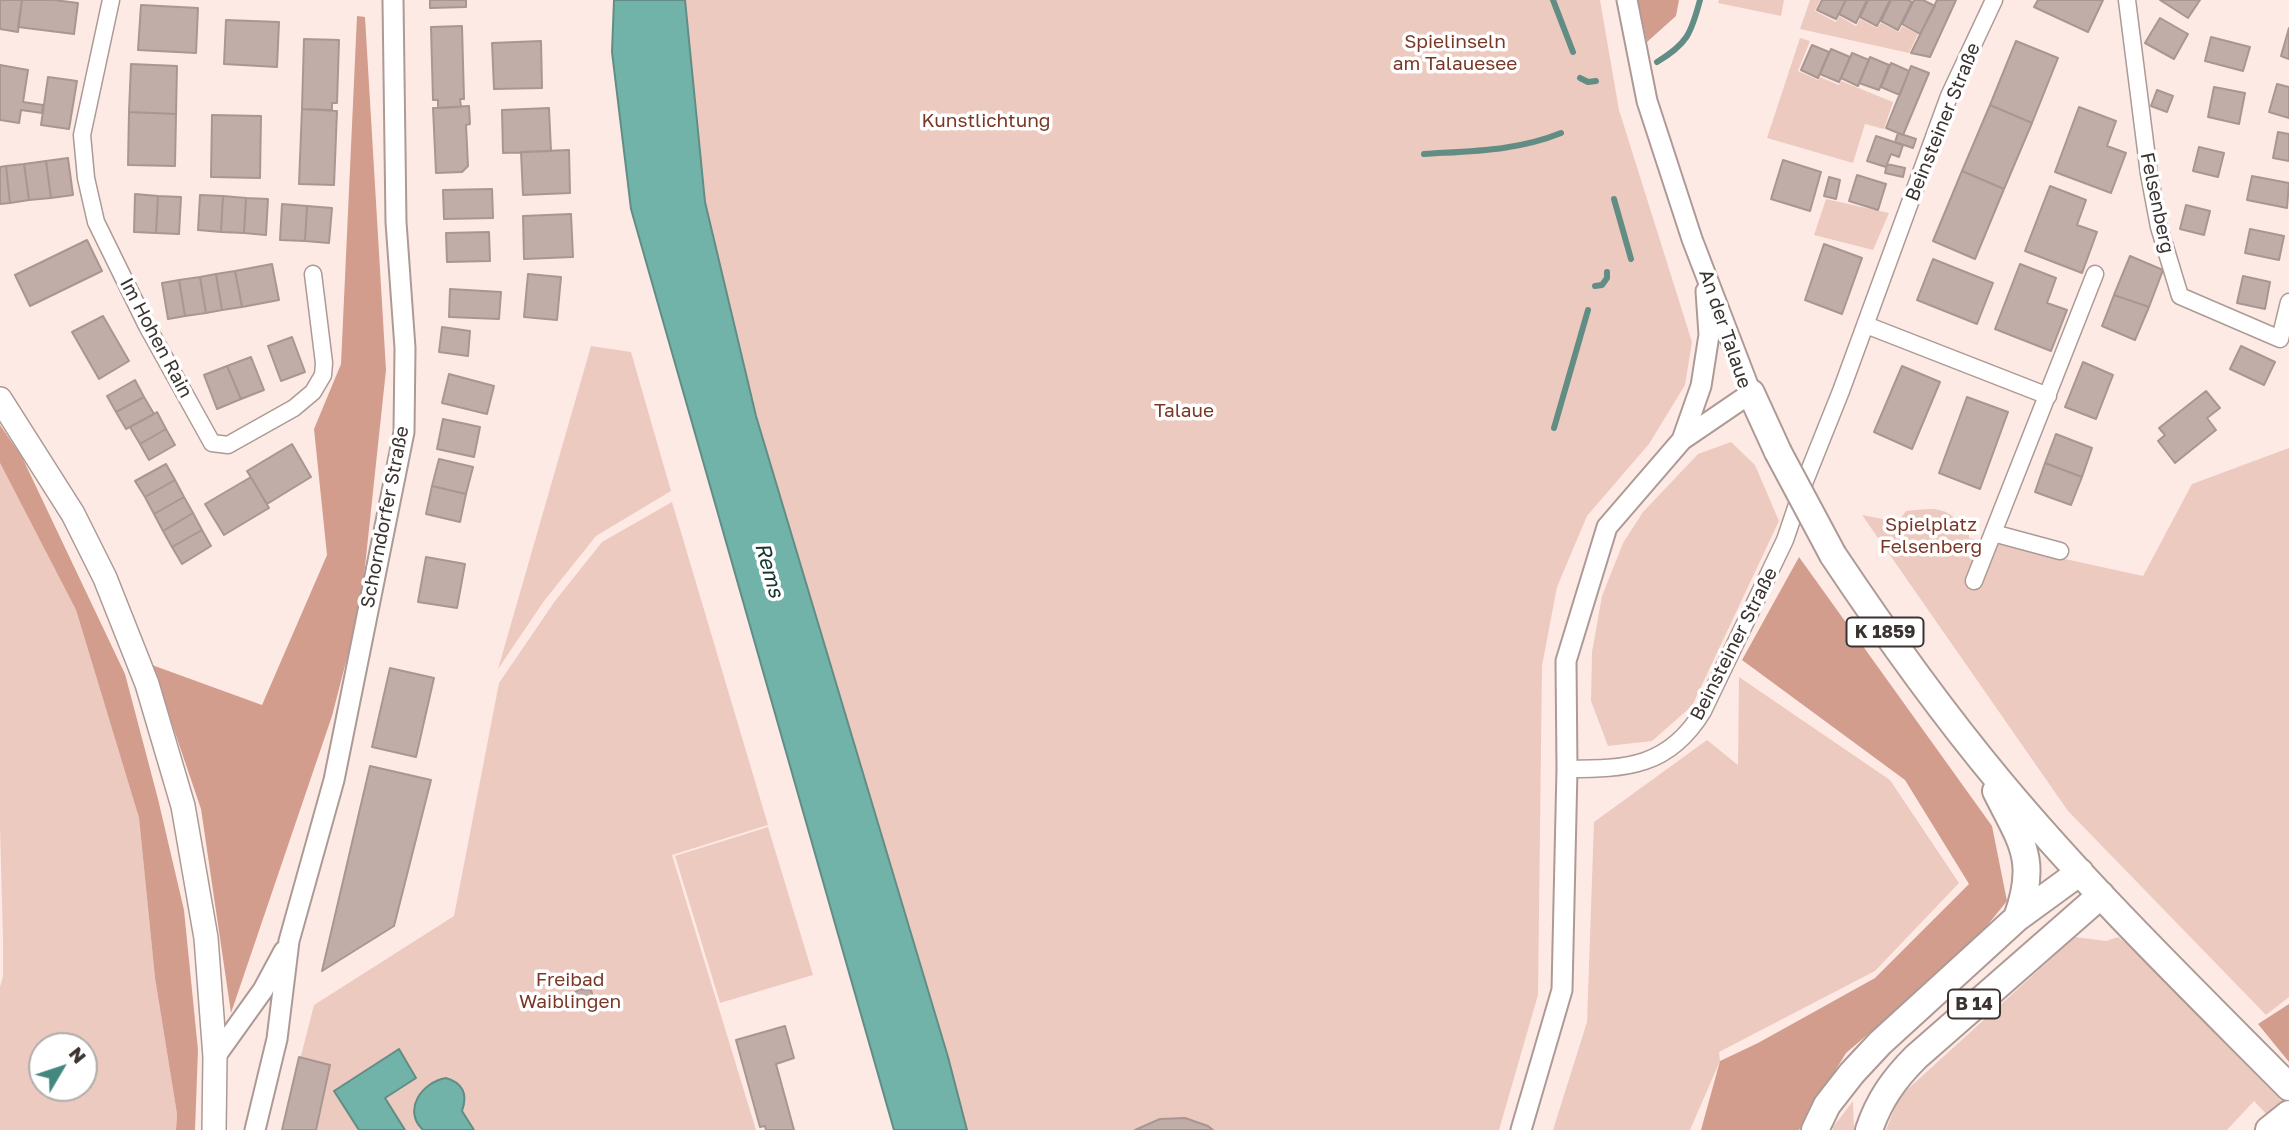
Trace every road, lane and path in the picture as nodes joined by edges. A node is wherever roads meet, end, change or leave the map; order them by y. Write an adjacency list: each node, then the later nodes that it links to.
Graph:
1 (111, 0): 7 (street, Im Hohen Rain)
2 (393, 0): 23 (street, Schorndorfer Straße)
3 (1626, 0): 6 (street, An der Talaue / K 1859)
4 (1994, 0): 10 (street, Beinsteiner Straße)
5 (2127, 0): 9 (street, Felsenberg)
6 (1705, 271): 11 (street, An der Talaue / K 1859); 14 (street)
7 (313, 274)
8 (2095, 274): 12 (street)
9 (2289, 302)
10 (1866, 325): 12 (street); 19 (street, Beinsteiner Straße)
11 (1751, 393): 14 (street, An der Talaue); 18 (highway, K 1859, bridge)
12 (2048, 396): 15 (street)
13 (0, 400): 24 (main road)
14 (1682, 440): 19 (street, An der Talaue)
15 (1993, 533): 16 (street); 17 (street)
16 (2060, 551)
17 (1974, 581)
18 (1977, 752): 20 (highway, K 1859); 22 (highway)
19 (1567, 769): 28 (street)
20 (2080, 872): 21 (highway); 22 (highway, B 14)
21 (2101, 895): 25 (highway); 30 (highway, B 14)
22 (2017, 918): 29 (highway, B 14)
23 (289, 941): 24 (street, Schorndorfer Straße); 27 (street, Schorndorfer Straße)
24 (215, 1057): 26 (main road)
25 (2289, 1087)
26 (214, 1130)
27 (255, 1130)
28 (1521, 1130)
29 (1815, 1130)
30 (1868, 1130)

